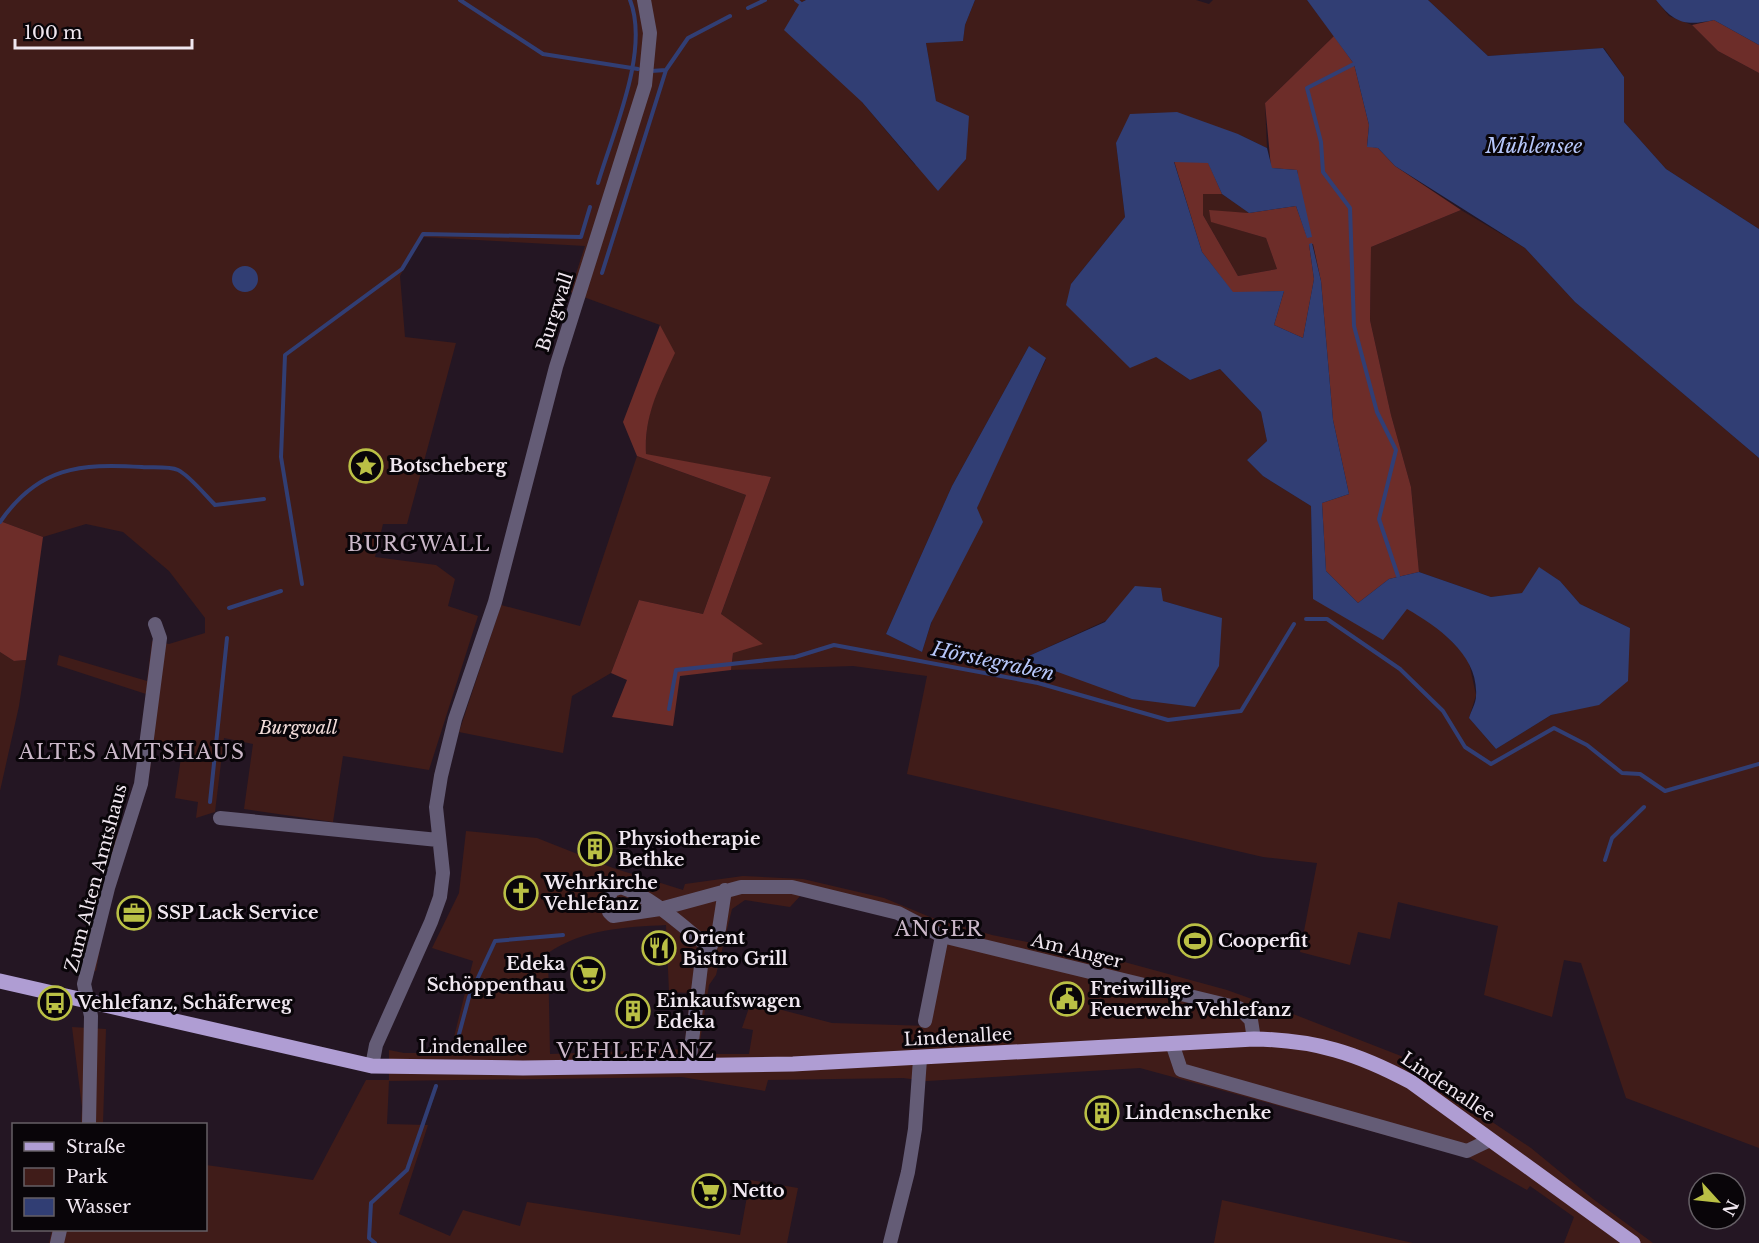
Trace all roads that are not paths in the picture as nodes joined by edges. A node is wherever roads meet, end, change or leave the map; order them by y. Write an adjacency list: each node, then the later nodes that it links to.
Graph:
1 (644, 0): 4 (street, Burgwall)
2 (155, 624): 9 (street, Zum Alten Amtshaus)
3 (220, 818): 4 (street)
4 (438, 840): 14 (street, Burgwall)
5 (725, 890): 6 (street, Am Anger); 7 (street); 7 (street, Am Anger)
6 (942, 936): 10 (street); 11 (street, Am Anger)
7 (710, 948): 15 (street)
8 (0, 981): 9 (main road, Lindenallee)
9 (88, 1000): 14 (main road, Lindenallee); 16 (street, Zum Alten Amtshaus)
10 (925, 1021)
11 (1254, 1039): 12 (main road, Lindenallee); 17 (main road, Lindenallee)
12 (1172, 1043): 13 (main road, Lindenallee); 17 (street, Lindenallee)
13 (920, 1059): 15 (main road, Lindenallee); 18 (street)
14 (372, 1066): 15 (main road, Lindenallee)
15 (689, 1066)
16 (89, 1123)
17 (1491, 1140): 19 (main road, Lindenallee)
18 (890, 1243)
19 (1633, 1243)

